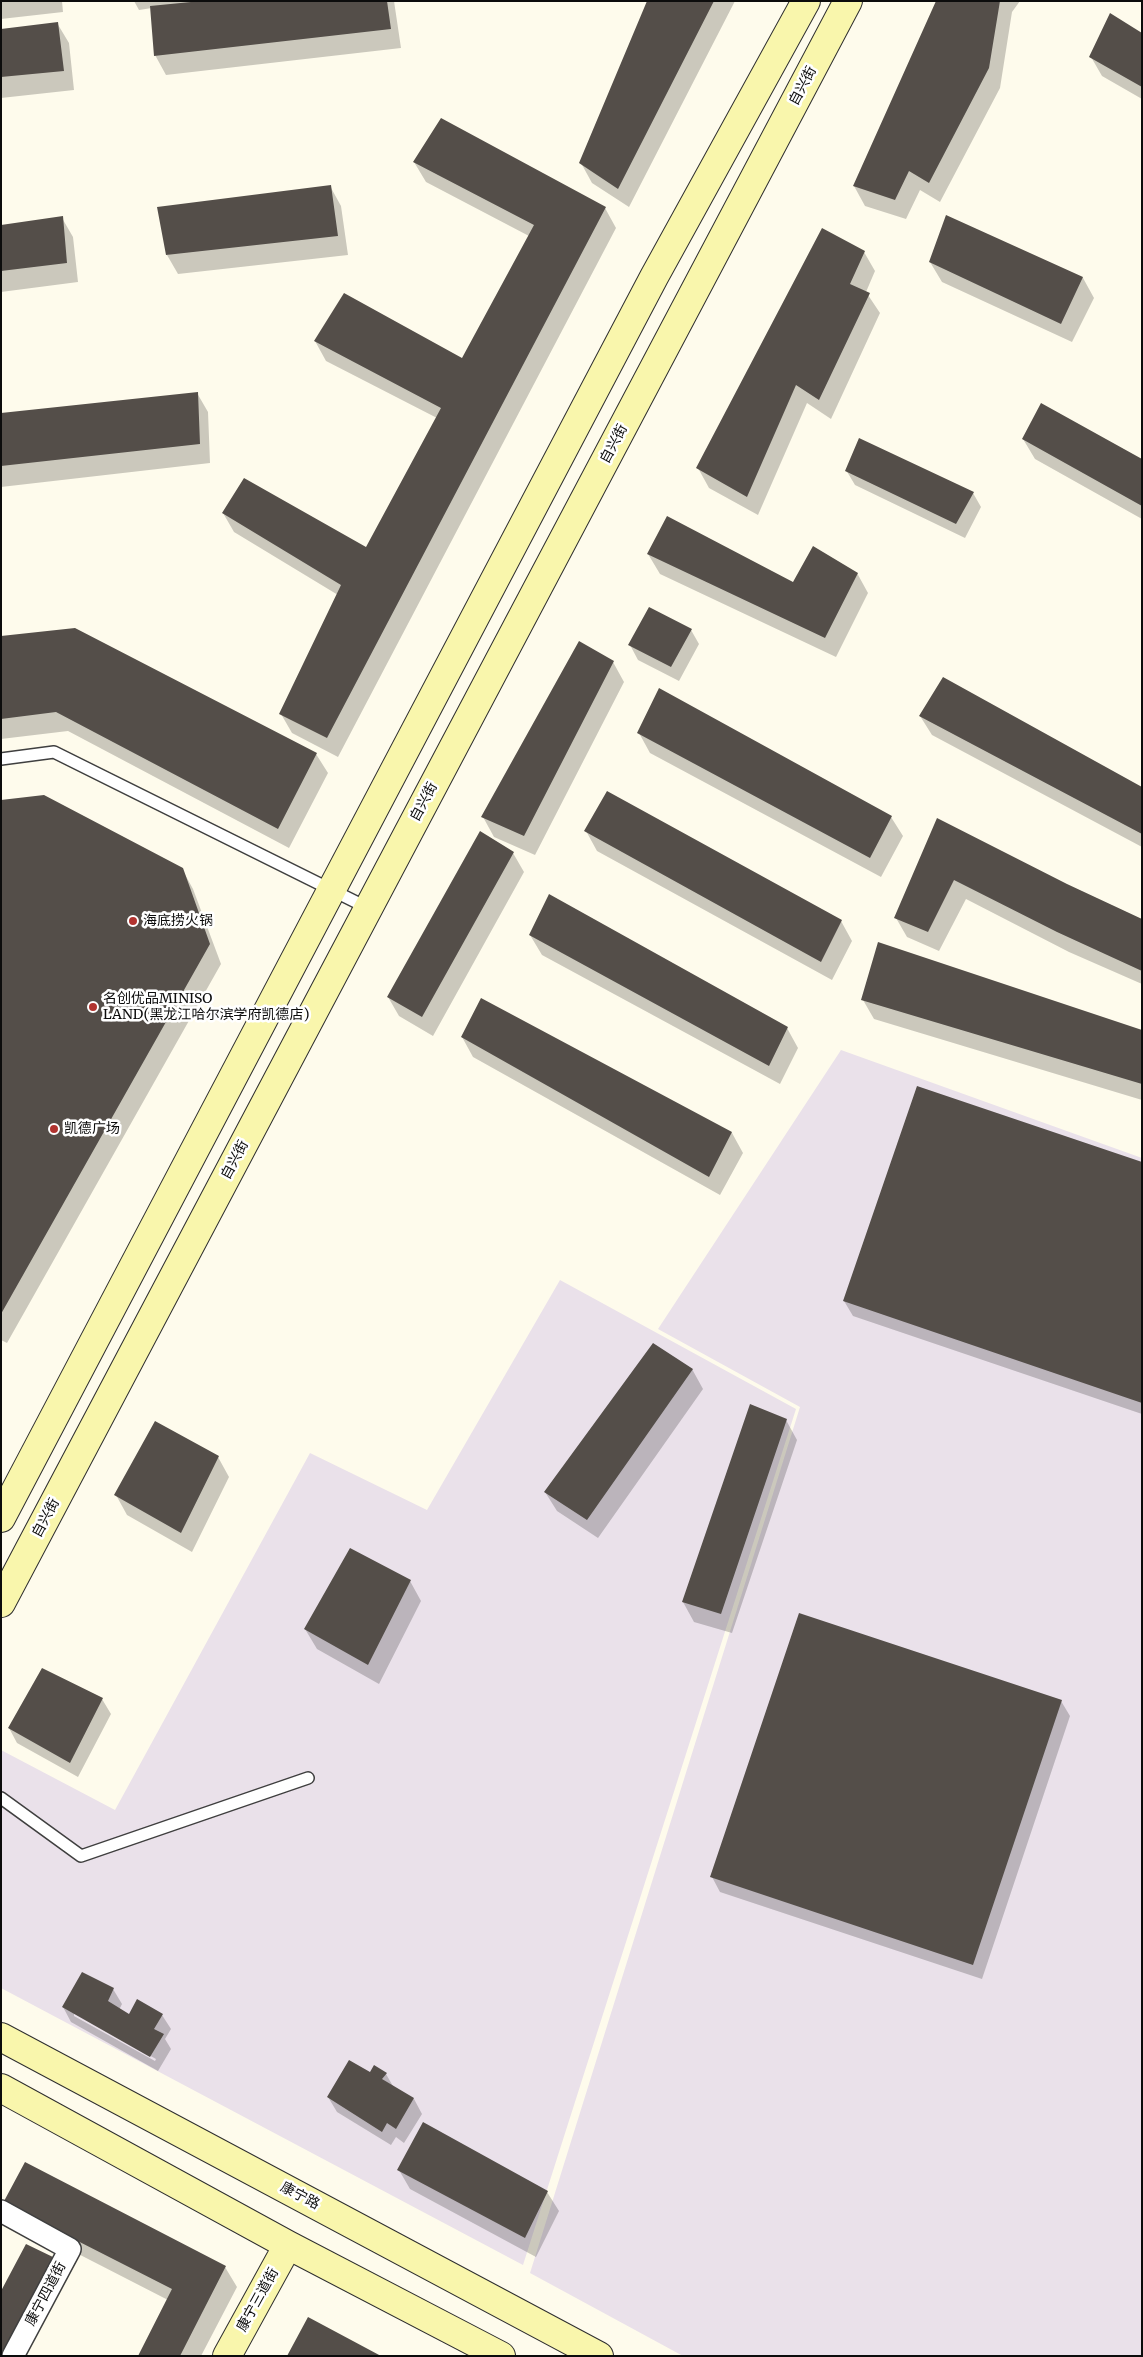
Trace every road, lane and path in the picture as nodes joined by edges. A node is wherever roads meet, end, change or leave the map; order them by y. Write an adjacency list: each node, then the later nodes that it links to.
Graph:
1 (806, 1): 4 (main road)
2 (848, 1): 5 (main road, 自兴街)
3 (1, 759): 4 (lane)
4 (332, 890): 5 (lane); 6 (main road)
5 (368, 908): 7 (main road, 自兴街)
6 (1, 1518)
7 (1, 1603)
8 (308, 1778): 9 (lane)
9 (1, 1798)
10 (1, 2037): 17 (main road, 康宁路)
11 (4, 2095): 13 (main road)
12 (1, 2211): 14 (street, 康宁四道街)
13 (288, 2245): 15 (main road, 康宁三道街); 16 (main road)
14 (12, 2356)
15 (227, 2356)
16 (501, 2356)
17 (599, 2356)

